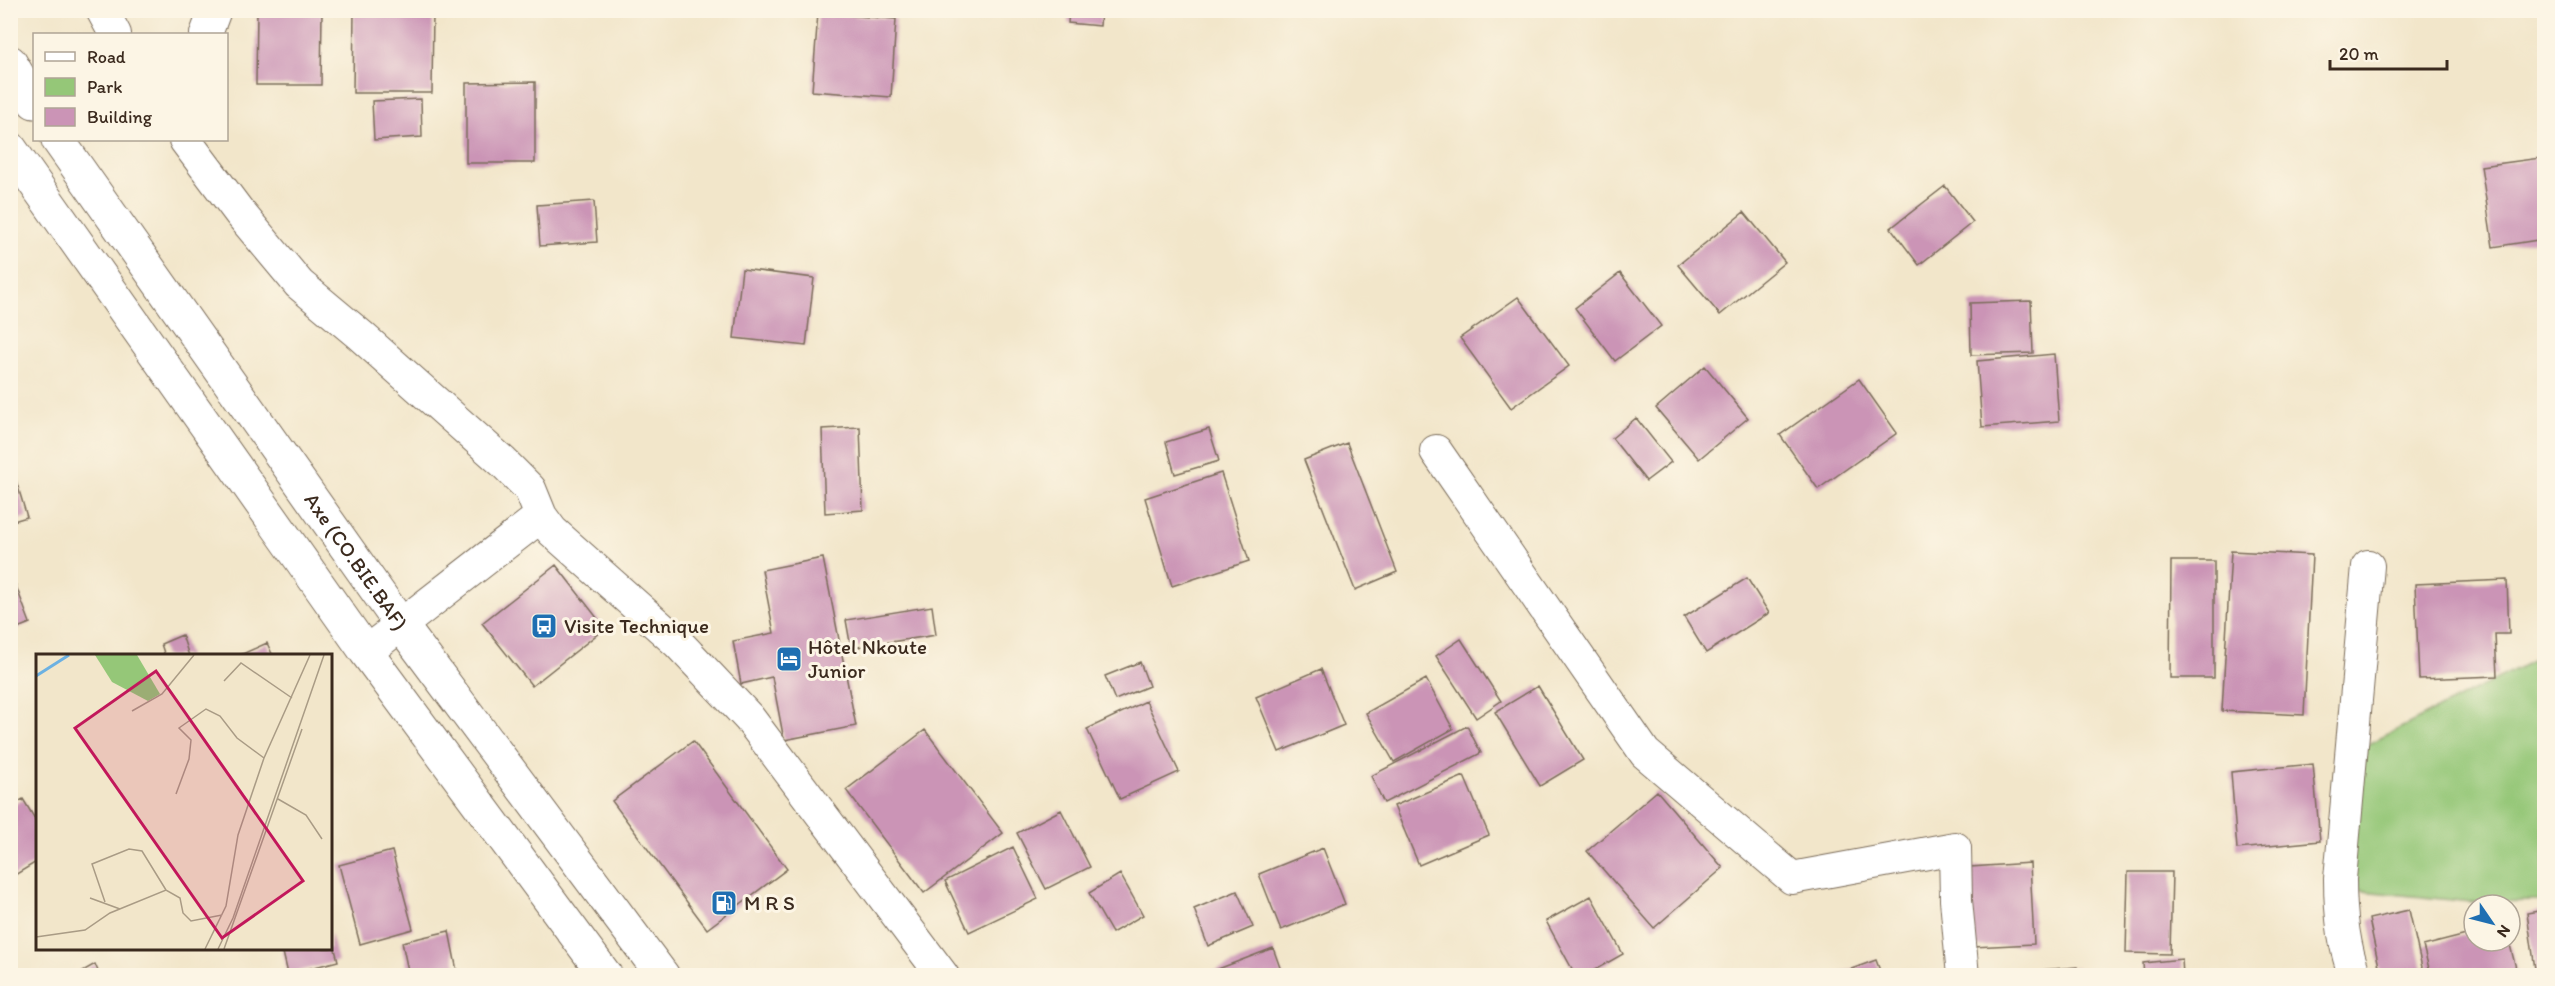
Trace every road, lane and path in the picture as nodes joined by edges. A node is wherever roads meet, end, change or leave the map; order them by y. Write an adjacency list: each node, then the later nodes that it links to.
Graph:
1 (102, 10): 3 (street)
2 (215, 10): 4 (street)
3 (114, 33)
4 (206, 33)
5 (10, 62): 6 (highway)
6 (33, 100)
7 (59, 141): 13 (highway, Axe (CO.BIE.BAF))
8 (186, 141): 11 (street)
9 (10, 148): 14 (highway, Axe (CO.BIE.BAF))
10 (1436, 452): 18 (street)
11 (541, 516): 13 (street); 17 (street)
12 (2368, 566): 19 (street)
13 (401, 625): 14 (street); 16 (highway, Axe (CO.BIE.BAF))
14 (366, 652): 15 (highway, Axe (CO.BIE.BAF))
15 (606, 975)
16 (663, 975)
17 (943, 975)
18 (1963, 975)
19 (2355, 975)

